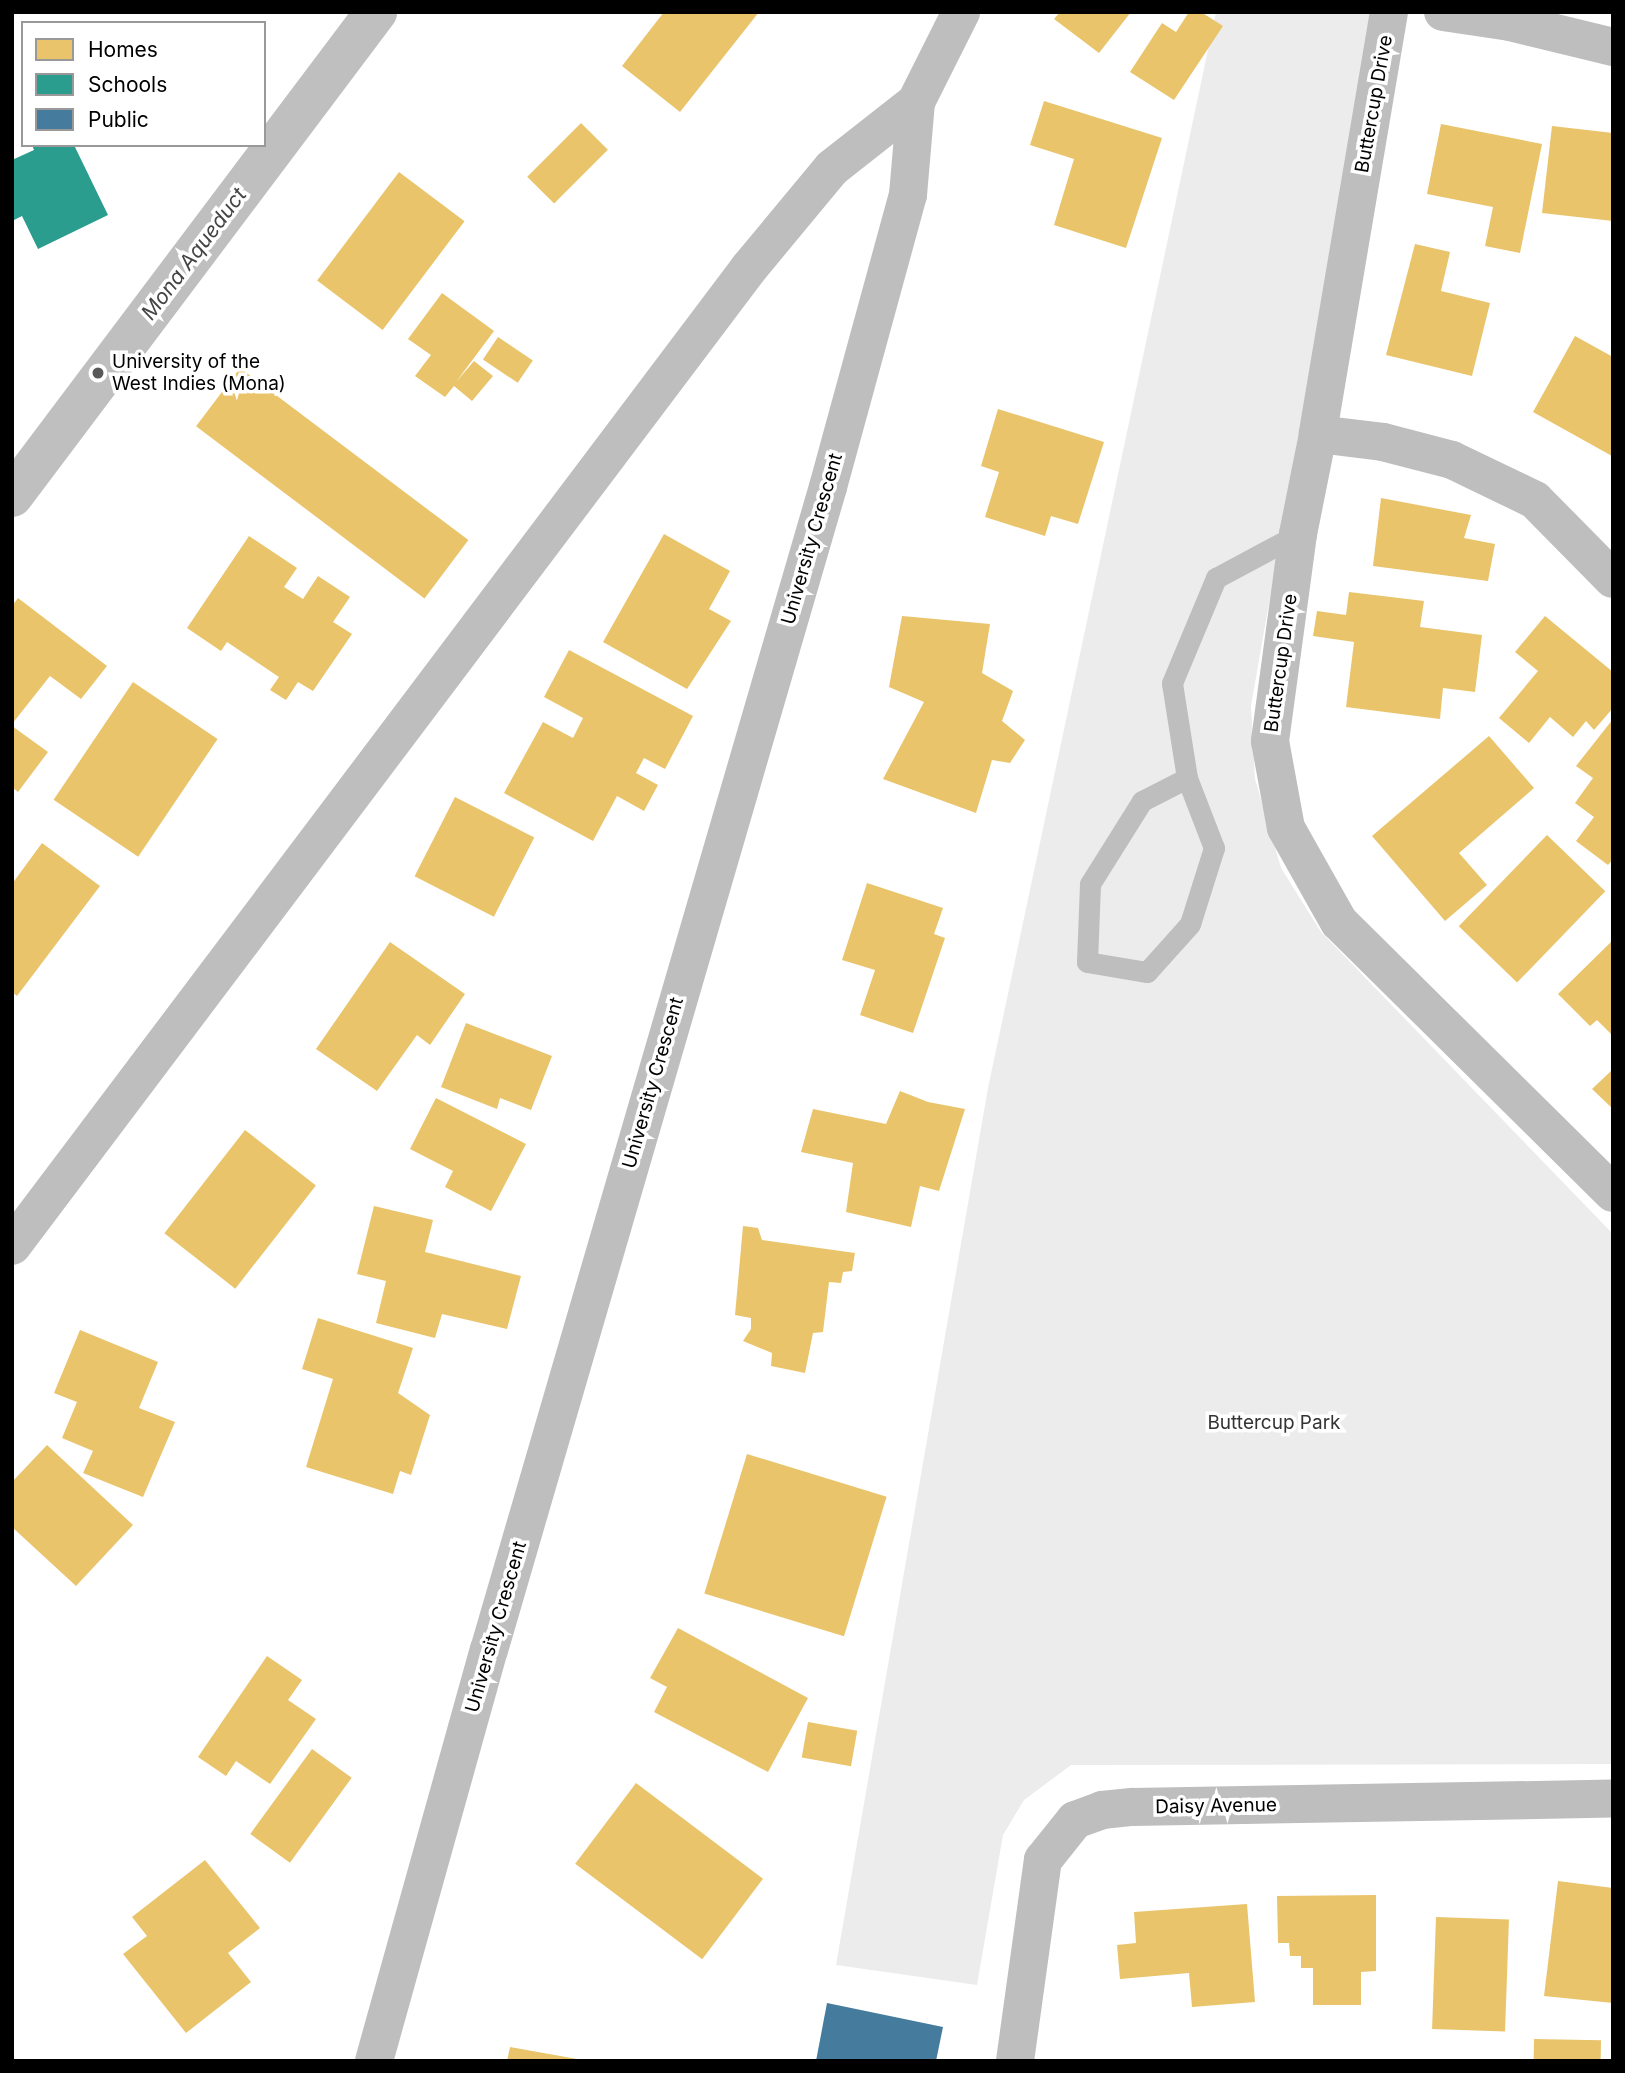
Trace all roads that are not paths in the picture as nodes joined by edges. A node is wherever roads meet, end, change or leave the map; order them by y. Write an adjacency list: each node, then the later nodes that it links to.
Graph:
1 (961, 12): 5 (street, University Crescent)
2 (1389, 12): 6 (street, Buttercup Drive)
3 (1443, 12): 4 (street)
4 (1613, 47)
5 (916, 102): 11 (street, University Crescent); 13 (street, University Crescent)
6 (1318, 434): 7 (street, Buttercup Drive); 8 (street)
7 (1298, 534): 9 (lane); 10 (street, Buttercup Drive)
8 (1613, 579)
9 (1186, 778): 9 (lane)
10 (1613, 1193)
11 (12, 1246)
12 (1613, 1799): 14 (street, Daisy Avenue)
13 (374, 2061)
14 (1015, 2061)

